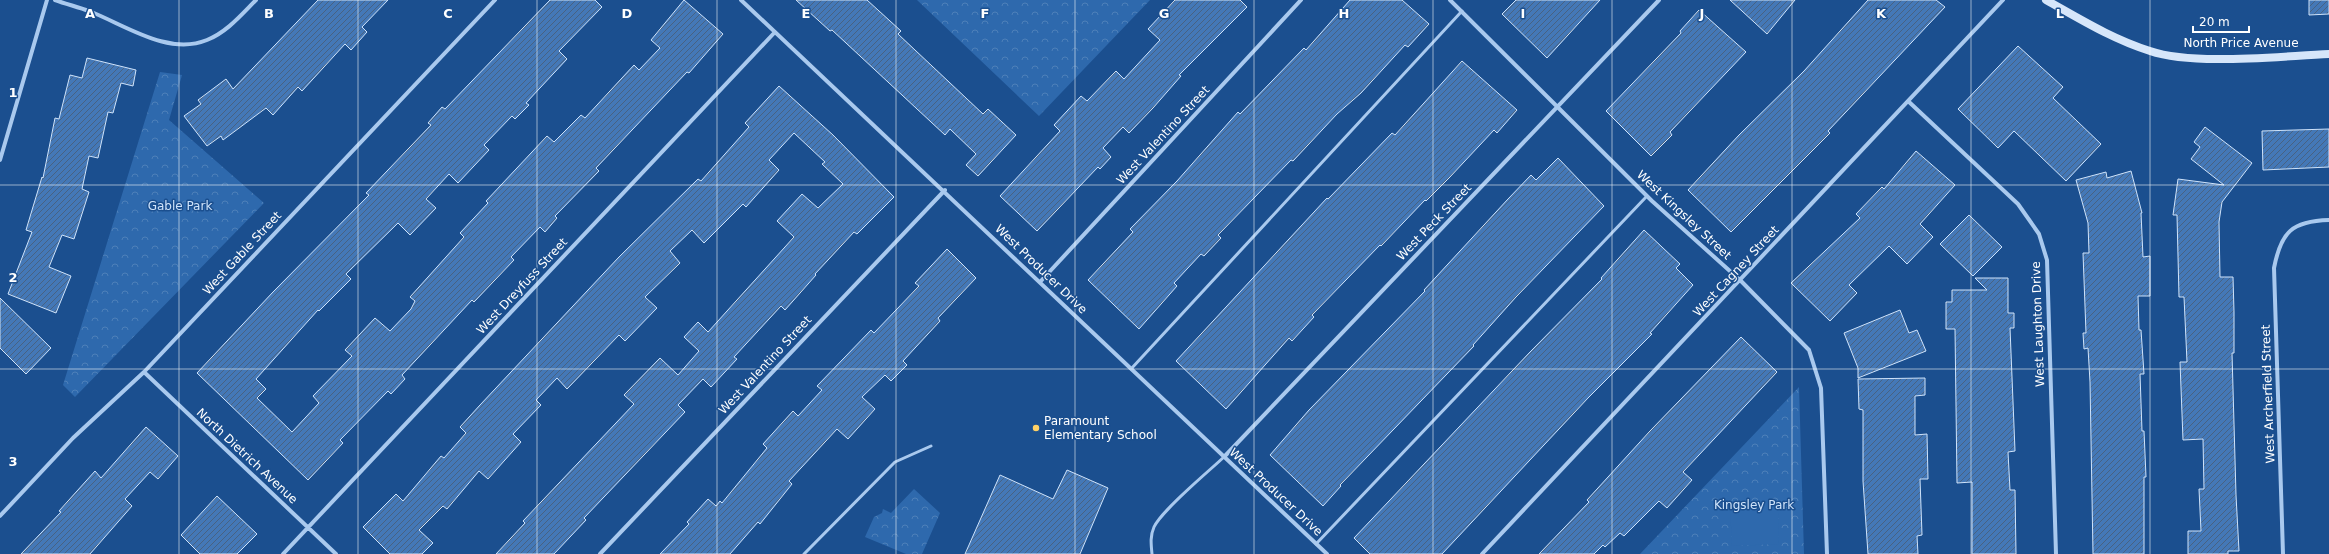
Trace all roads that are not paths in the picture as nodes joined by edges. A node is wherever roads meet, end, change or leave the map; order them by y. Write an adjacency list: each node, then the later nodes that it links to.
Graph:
1 (47, 0): 16 (street)
2 (54, 0): 3 (street)
3 (256, 0)
4 (494, 0): 23 (street, West Gable Street)
5 (741, 0): 12 (street, West Producer Drive)
6 (1301, 0): 21 (street, West Valentino Street)
7 (1450, 0): 11 (street, West Kingsley Street)
8 (1659, 0): 15 (street, West Peck Street)
9 (2003, 0): 14 (street, West Cagney Street)
10 (2046, 0): 13 (street, North Price Avenue)
11 (1462, 11): 15 (street, West Kingsley Street); 22 (lane)
12 (775, 32): 17 (street, West Producer Drive); 27 (street, West Dreyfuss Street)
13 (2329, 54)
14 (1908, 101): 20 (street, West Cagney Street); 37 (street, West Laughton Drive)
15 (1557, 108): 18 (street, West Kingsley Street); 25 (street, West Peck Street)
16 (0, 160)
17 (944, 190): 21 (street, West Producer Drive); 31 (street, West Valentino Street)
18 (1647, 196): 20 (street, West Kingsley Street); 28 (lane)
19 (2329, 220): 38 (street, West Archerfield Street)
20 (1741, 281): 35 (street, West Cagney Street); 36 (street, West Kingsley Street)
21 (1040, 282): 22 (street, West Producer Drive)
22 (1131, 369): 25 (street, West Producer Drive)
23 (144, 372): 26 (street, West Gable Street); 27 (street, North Dietrich Avenue)
24 (931, 446): 32 (lane)
25 (1224, 457): 28 (street, West Producer Drive); 33 (lane)
26 (0, 516)
27 (308, 528): 29 (street, West Dreyfuss Street); 30 (street, North Dietrich Avenue)
28 (1316, 544): 34 (street, West Producer Drive)
29 (283, 554)
30 (336, 554)
31 (600, 554)
32 (804, 554)
33 (1152, 554)
34 (1327, 554)
35 (1482, 554)
36 (1827, 554)
37 (2056, 554)
38 (2283, 554)

